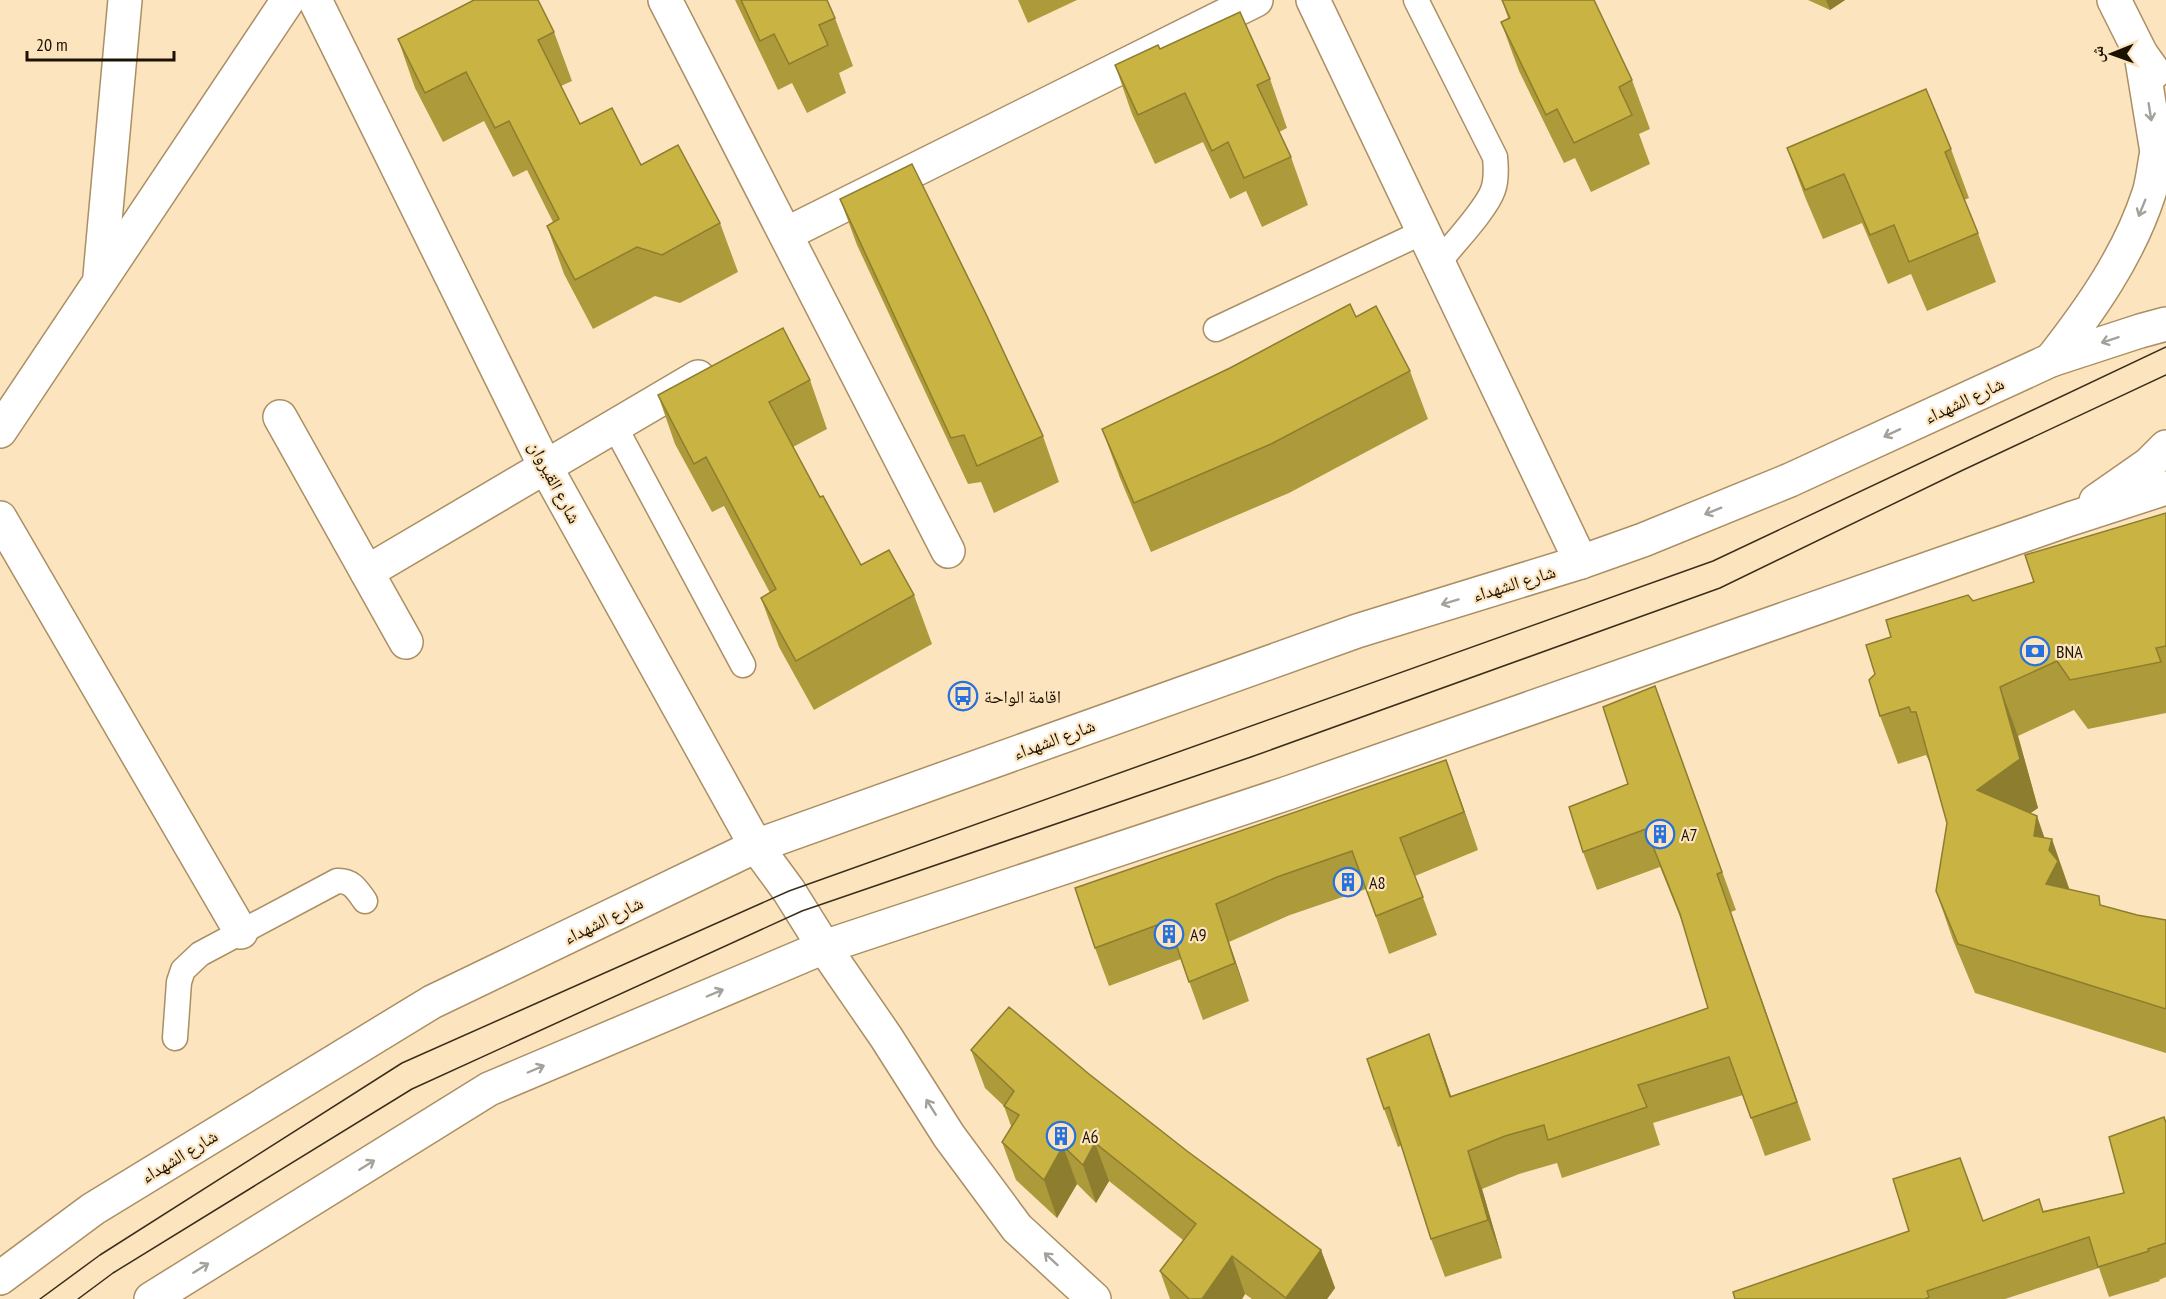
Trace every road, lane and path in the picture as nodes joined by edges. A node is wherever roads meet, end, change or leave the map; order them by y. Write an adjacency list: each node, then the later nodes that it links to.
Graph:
1 (125, 0): 16 (street)
2 (288, 0): 16 (street)
3 (315, 0): 25 (street, شارع القيروان)
4 (665, 0): 14 (street)
5 (1256, 0): 9 (street)
6 (1313, 0): 13 (street)
7 (1416, 0): 15 (lane)
8 (2114, 0): 10 (street)
9 (1217, 9): 14 (street)
10 (2141, 54): 11 (street); 12 (street, one-way to 12)
11 (2166, 89)
12 (2161, 162): 19 (street, one-way to 19)
13 (1424, 232): 15 (street); 18 (lane)
14 (786, 234): 29 (street)
15 (1439, 262): 30 (street)
16 (99, 280): 23 (street)
17 (2166, 324): 19 (street, شارع الشهداء, one-way to 19)
18 (1215, 329)
19 (2051, 360): 30 (street, شارع الشهداء, one-way to 30)
20 (702, 375): 22 (street)
21 (280, 417): 31 (street)
22 (614, 425): 25 (street); 33 (lane)
23 (0, 431)
24 (2166, 447): 28 (street)
25 (545, 466): 31 (street); 34 (street, شارع القيروان)
26 (2166, 488): 28 (street)
27 (0, 518): 36 (street)
28 (2070, 519): 37 (street)
29 (948, 551)
30 (1581, 562): 34 (street, شارع الشهداء, one-way to 34)
31 (366, 572): 32 (street)
32 (406, 642)
33 (743, 665)
34 (756, 846): 37 (street, شارع القيروان); 39 (street, شارع الشهداء)
35 (365, 901): 36 (lane)
36 (241, 932): 38 (lane)
37 (824, 947): 40 (street, one-way to 37); 41 (street, شارع القيروان, one-way to 37)
38 (175, 1038)
39 (0, 1278)
40 (151, 1299)
41 (1094, 1299)

